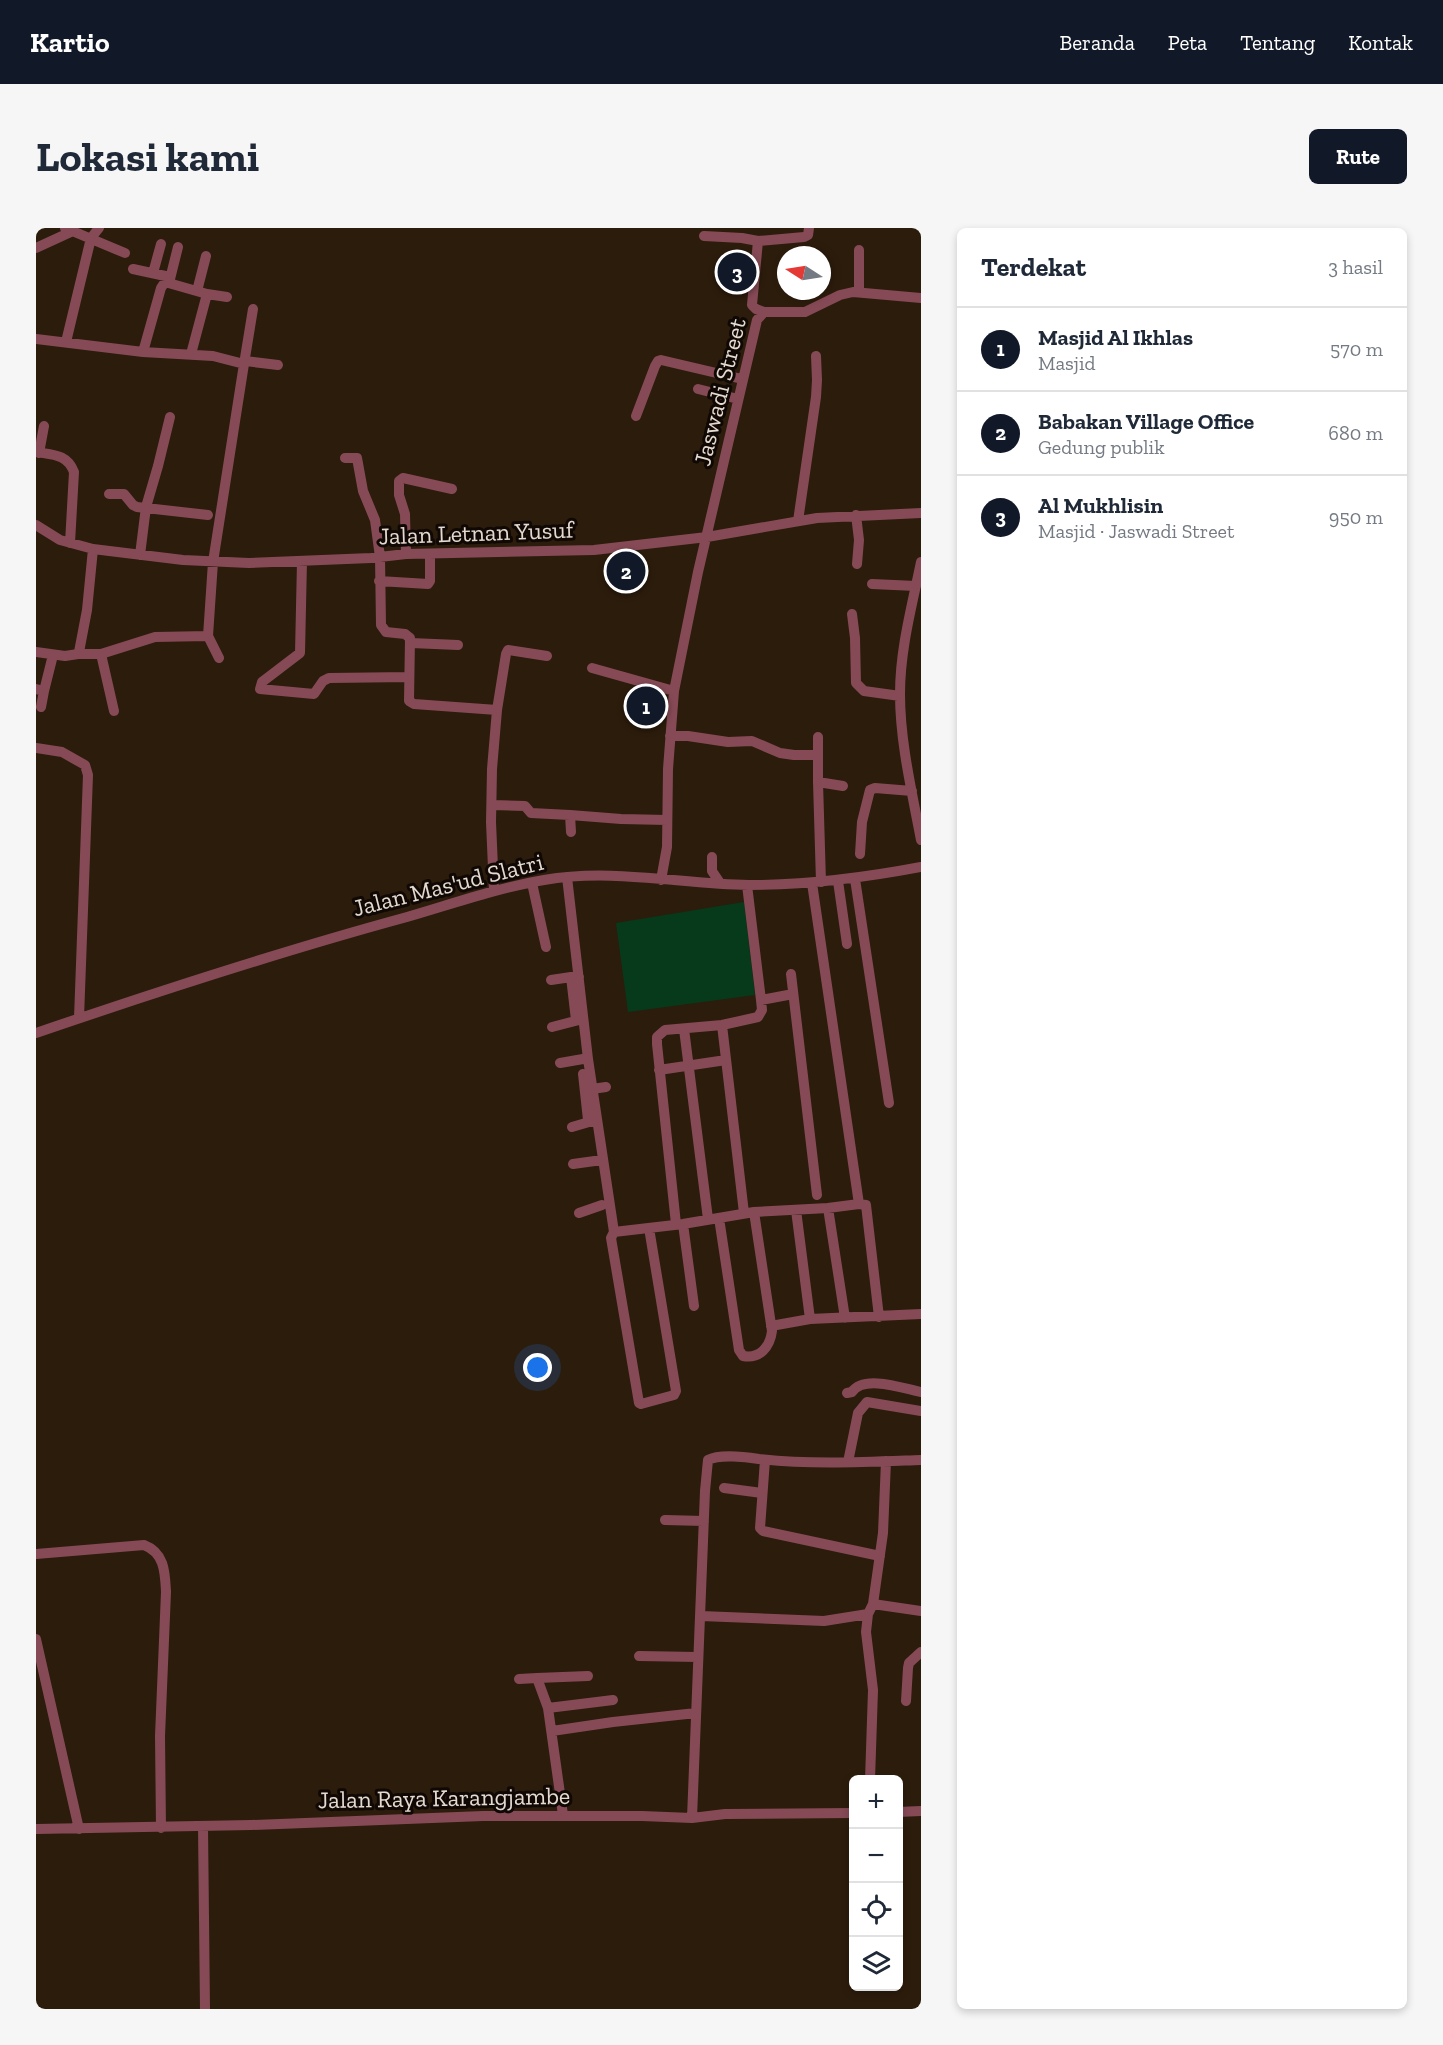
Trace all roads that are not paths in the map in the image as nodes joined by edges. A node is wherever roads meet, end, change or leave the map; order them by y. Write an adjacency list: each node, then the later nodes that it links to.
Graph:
1 (99, 228): 5 (street)
2 (809, 228): 6 (street)
3 (69, 230): 5 (street); 9 (street)
4 (704, 236): 6 (street)
5 (91, 238): 11 (street); 23 (street)
6 (758, 241): 21 (street)
7 (161, 244): 14 (street)
8 (178, 247): 15 (street)
9 (36, 248)
10 (859, 250): 17 (street)
11 (125, 253)
12 (206, 256): 16 (street)
13 (133, 269): 14 (street)
14 (153, 273): 15 (street)
15 (169, 280): 16 (street); 24 (street)
16 (202, 292): 18 (street); 25 (street)
17 (859, 292): 19 (street, Jaswadi Street); 21 (street, Jaswadi Street)
18 (227, 297)
19 (921, 298)
20 (253, 309): 27 (street)
21 (764, 312): 29 (street, Jaswadi Street)
22 (36, 339): 23 (street)
23 (66, 342): 24 (street)
24 (143, 352): 25 (street)
25 (191, 354): 27 (street)
26 (816, 356): 43 (street)
27 (245, 362): 28 (street); 53 (street)
28 (278, 365)
29 (742, 380): 31 (street, Jaswadi Street); 32 (street)
30 (698, 389): 31 (street)
31 (738, 399): 45 (street, Jaswadi Street)
32 (636, 416)
33 (170, 417): 39 (street)
34 (44, 426): 35 (street)
35 (37, 452): 46 (street)
36 (345, 458): 51 (street)
37 (452, 489): 48 (street)
38 (108, 494): 39 (street)
39 (146, 507): 41 (street); 50 (street)
40 (921, 513): 42 (street, Jalan Letnan Yusuf)
41 (208, 515)
42 (856, 515): 43 (street, Jalan Letnan Yusuf); 55 (street)
43 (798, 521): 45 (street, Jalan Letnan Yusuf)
44 (36, 525): 46 (street, Jalan Letnan Yusuf)
45 (707, 537): 49 (street, Jalan Letnan Yusuf); 72 (street, Jaswadi Street)
46 (70, 543): 47 (street, Jalan Letnan Yusuf)
47 (93, 549): 50 (street, Jalan Letnan Yusuf); 64 (street)
48 (406, 554): 49 (street, Jalan Letnan Yusuf); 51 (street, Jalan Letnan Yusuf)
49 (430, 554): 56 (street)
50 (140, 555): 53 (street, Jalan Letnan Yusuf)
51 (380, 557): 52 (street, Jalan Letnan Yusuf); 56 (street)
52 (302, 561): 53 (street, Jalan Letnan Yusuf); 70 (street)
53 (213, 562): 60 (street)
54 (921, 562): 58 (street)
55 (857, 564)
56 (379, 581): 61 (street)
57 (872, 584): 58 (street)
58 (916, 586): 73 (street)
59 (852, 614): 73 (street)
60 (208, 636): 65 (street); 68 (street)
61 (411, 643): 62 (street); 70 (street)
62 (458, 645)
63 (36, 652): 66 (street)
64 (78, 654): 65 (street); 66 (street)
65 (101, 654): 76 (street)
66 (53, 655): 71 (street)
67 (547, 656): 75 (street)
68 (219, 658)
69 (592, 668): 72 (street)
70 (409, 677): 75 (street)
71 (40, 690): 74 (street)
72 (674, 691): 77 (street, Jaswadi Street)
73 (900, 696): 83 (street)
74 (40, 707)
75 (497, 710): 84 (street)
76 (114, 711)
77 (670, 736): 80 (street); 86 (street, Jaswadi Street)
78 (818, 738): 80 (street)
79 (36, 748): 108 (street)
80 (817, 755): 81 (street)
81 (818, 782): 82 (street); 96 (street)
82 (843, 786)
83 (912, 791): 88 (street); 89 (street)
84 (492, 805): 85 (street); 100 (street)
85 (570, 815): 86 (street); 87 (street)
86 (667, 820): 94 (street, Jaswadi Street)
87 (571, 832)
88 (921, 840)
89 (860, 854)
90 (712, 857): 98 (street)
91 (921, 867): 93 (street, Jalan Mas'ud Slatri)
92 (567, 877): 94 (street, Jalan Mas'ud Slatri); 97 (street, Jalan Mas'ud Slatri); 104 (street)
93 (855, 879): 95 (street, Jalan Mas'ud Slatri); 121 (street)
94 (660, 880): 98 (street, Jalan Mas'ud Slatri)
95 (838, 880): 96 (street, Jalan Mas'ud Slatri); 101 (street)
96 (816, 882): 99 (street, Jalan Mas'ud Slatri); 128 (street)
97 (532, 883): 100 (street, Jalan Mas'ud Slatri); 102 (street)
98 (720, 883): 99 (street, Jalan Mas'ud Slatri)
99 (747, 885): 107 (street)
100 (494, 891): 108 (street, Jalan Mas'ud Slatri)
101 (847, 944)
102 (546, 947)
103 (791, 974): 106 (street)
104 (575, 977): 105 (street); 109 (street)
105 (551, 980)
106 (793, 994): 107 (street); 126 (street)
107 (761, 1000): 110 (street)
108 (79, 1018): 113 (street, Jalan Mas'ud Slatri)
109 (580, 1019): 111 (street); 114 (street)
110 (722, 1025): 112 (street); 115 (street)
111 (552, 1027)
112 (684, 1029): 117 (street); 118 (street)
113 (36, 1033)
114 (586, 1059): 116 (street); 120 (street); 122 (street)
115 (726, 1060): 117 (street); 132 (street)
116 (560, 1063)
117 (689, 1066): 118 (street); 133 (street)
118 (659, 1070): 134 (street)
119 (606, 1087): 120 (street)
120 (592, 1089): 122 (street)
121 (889, 1102)
122 (593, 1122): 123 (street); 124 (street)
123 (572, 1126)
124 (599, 1161): 125 (street); 127 (street)
125 (573, 1164)
126 (817, 1195)
127 (605, 1204): 131 (street); 136 (street)
128 (859, 1204): 129 (street); 139 (street)
129 (828, 1209): 130 (street); 140 (street)
130 (796, 1210): 132 (street); 141 (street)
131 (579, 1213)
132 (749, 1213): 133 (street); 142 (street)
133 (714, 1219): 134 (street); 142 (street)
134 (680, 1224): 135 (street); 137 (street)
135 (649, 1228): 136 (street); 136 (street)
136 (614, 1232)
137 (694, 1306)
138 (921, 1314): 139 (street)
139 (879, 1317): 140 (street)
140 (845, 1318): 141 (street)
141 (810, 1319): 142 (street)
142 (771, 1326)
143 (867, 1385): 144 (street); 145 (street); 146 (street)
144 (921, 1392)
145 (847, 1393)
146 (867, 1402): 147 (street); 151 (street)
147 (921, 1411)
148 (765, 1460): 151 (street); 153 (street); 155 (street)
149 (921, 1460): 150 (street)
150 (886, 1461): 151 (street); 157 (street)
151 (848, 1462)
152 (723, 1488): 153 (street)
153 (762, 1493): 157 (street)
154 (665, 1520): 155 (street)
155 (704, 1521): 161 (street)
156 (36, 1554): 181 (street)
157 (880, 1556): 158 (street)
158 (873, 1604): 159 (street); 160 (street)
159 (921, 1611)
160 (868, 1614): 161 (street); 174 (street)
161 (701, 1616): 165 (street)
162 (36, 1639): 183 (street)
163 (921, 1652): 170 (street)
164 (639, 1656): 165 (street)
165 (698, 1657): 172 (street)
166 (588, 1676): 167 (street)
167 (537, 1678): 168 (street); 171 (street)
168 (519, 1679)
169 (613, 1700): 171 (street)
170 (906, 1701)
171 (548, 1708): 173 (street)
172 (696, 1713): 173 (street); 179 (street)
173 (552, 1731): 178 (street)
174 (870, 1775)
175 (921, 1811): 176 (street)
176 (903, 1812)
177 (849, 1813): 179 (street, Jalan Raya Karangjambe)
178 (563, 1815): 179 (street, Jalan Raya Karangjambe); 180 (street, Jalan Raya Karangjambe)
179 (692, 1818)
180 (203, 1826): 181 (street, Jalan Raya Karangjambe); 184 (street)
181 (161, 1828): 183 (street, Jalan Raya Karangjambe)
182 (36, 1829): 183 (street, Jalan Raya Karangjambe)
183 (79, 1830)
184 (205, 2009)

